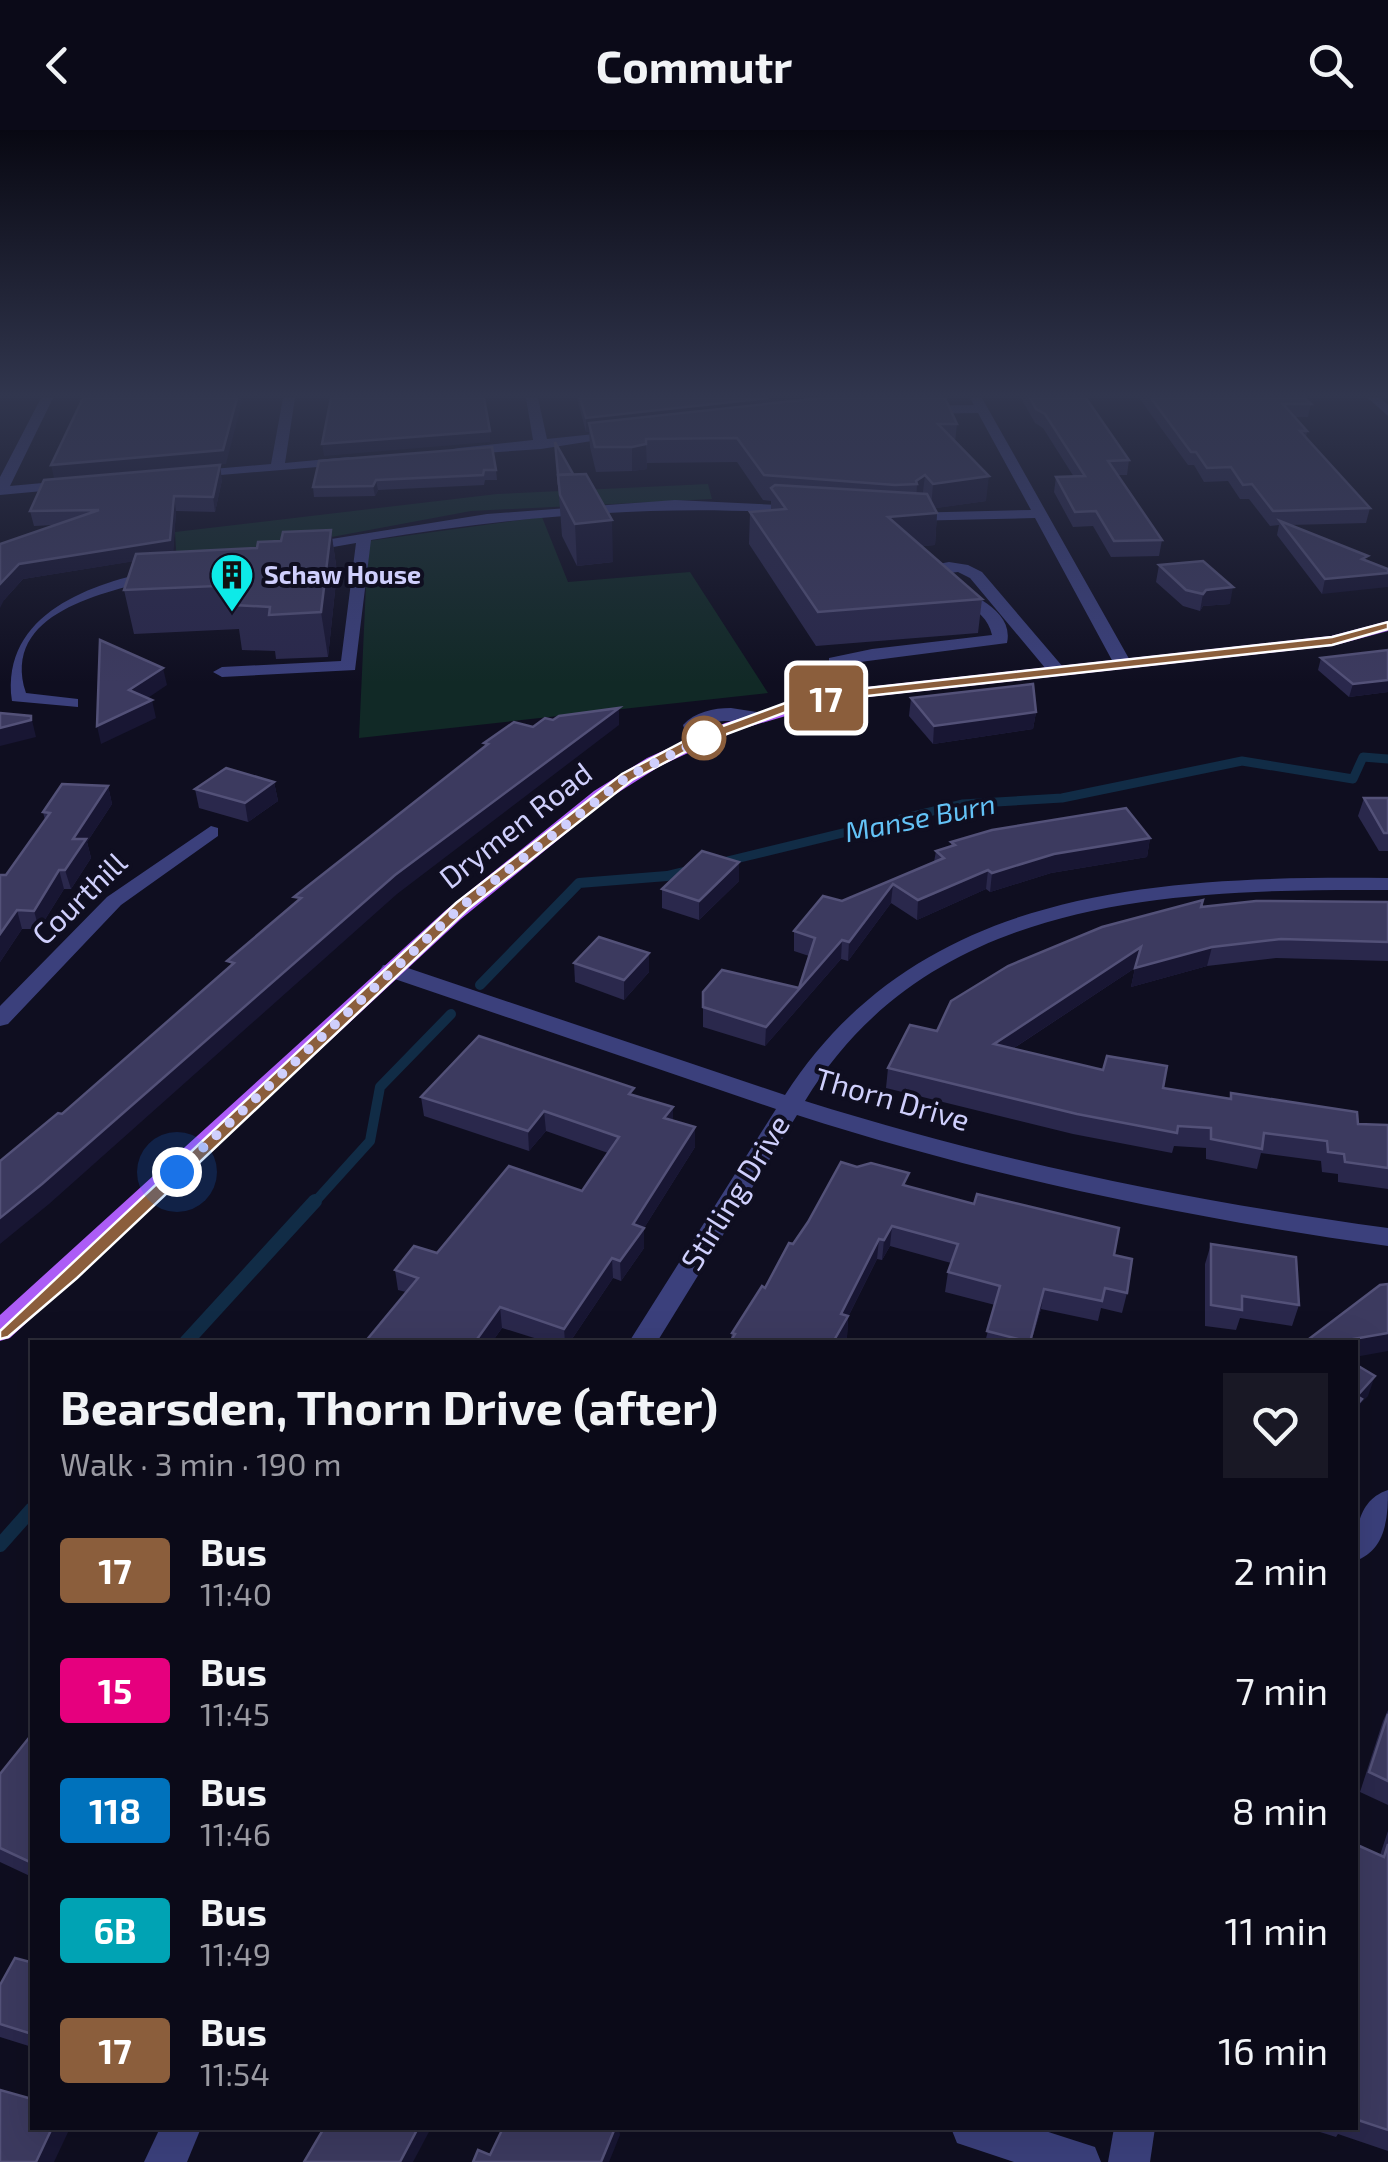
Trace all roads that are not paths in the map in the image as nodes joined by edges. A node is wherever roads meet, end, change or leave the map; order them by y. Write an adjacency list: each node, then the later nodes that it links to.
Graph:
1 (1028, 493): 3 (street)
2 (818, 511): 5 (street)
3 (1040, 514): 4 (street); 10 (street)
4 (893, 518)
5 (364, 537): 6 (street); 12 (street)
6 (273, 552)
7 (182, 570): 13 (street)
8 (1388, 626): 10 (main road, Drymen Road)
9 (835, 662): 11 (street)
10 (1123, 664): 11 (main road, Drymen Road)
11 (1056, 670): 18 (main road, Drymen Road)
12 (222, 672)
13 (18, 696): 14 (street); 15 (street)
14 (72, 702)
15 (0, 708)
16 (211, 832): 19 (street, Courthill)
17 (1388, 884): 20 (street, Stirling Drive)
18 (392, 970): 20 (street, Thorn Drive); 22 (main road, Drymen Road)
19 (0, 1019)
20 (792, 1105): 21 (street, Thorn Drive); 23 (street, Stirling Drive)
21 (1388, 1237)
22 (0, 1331)
23 (644, 1340)
24 (1388, 1502): 25 (street)
25 (1358, 1544)
26 (181, 2130): 29 (street)
27 (978, 2130): 30 (street)
28 (1135, 2130): 31 (street)
29 (165, 2162)
30 (1080, 2162)
31 (1129, 2162)

